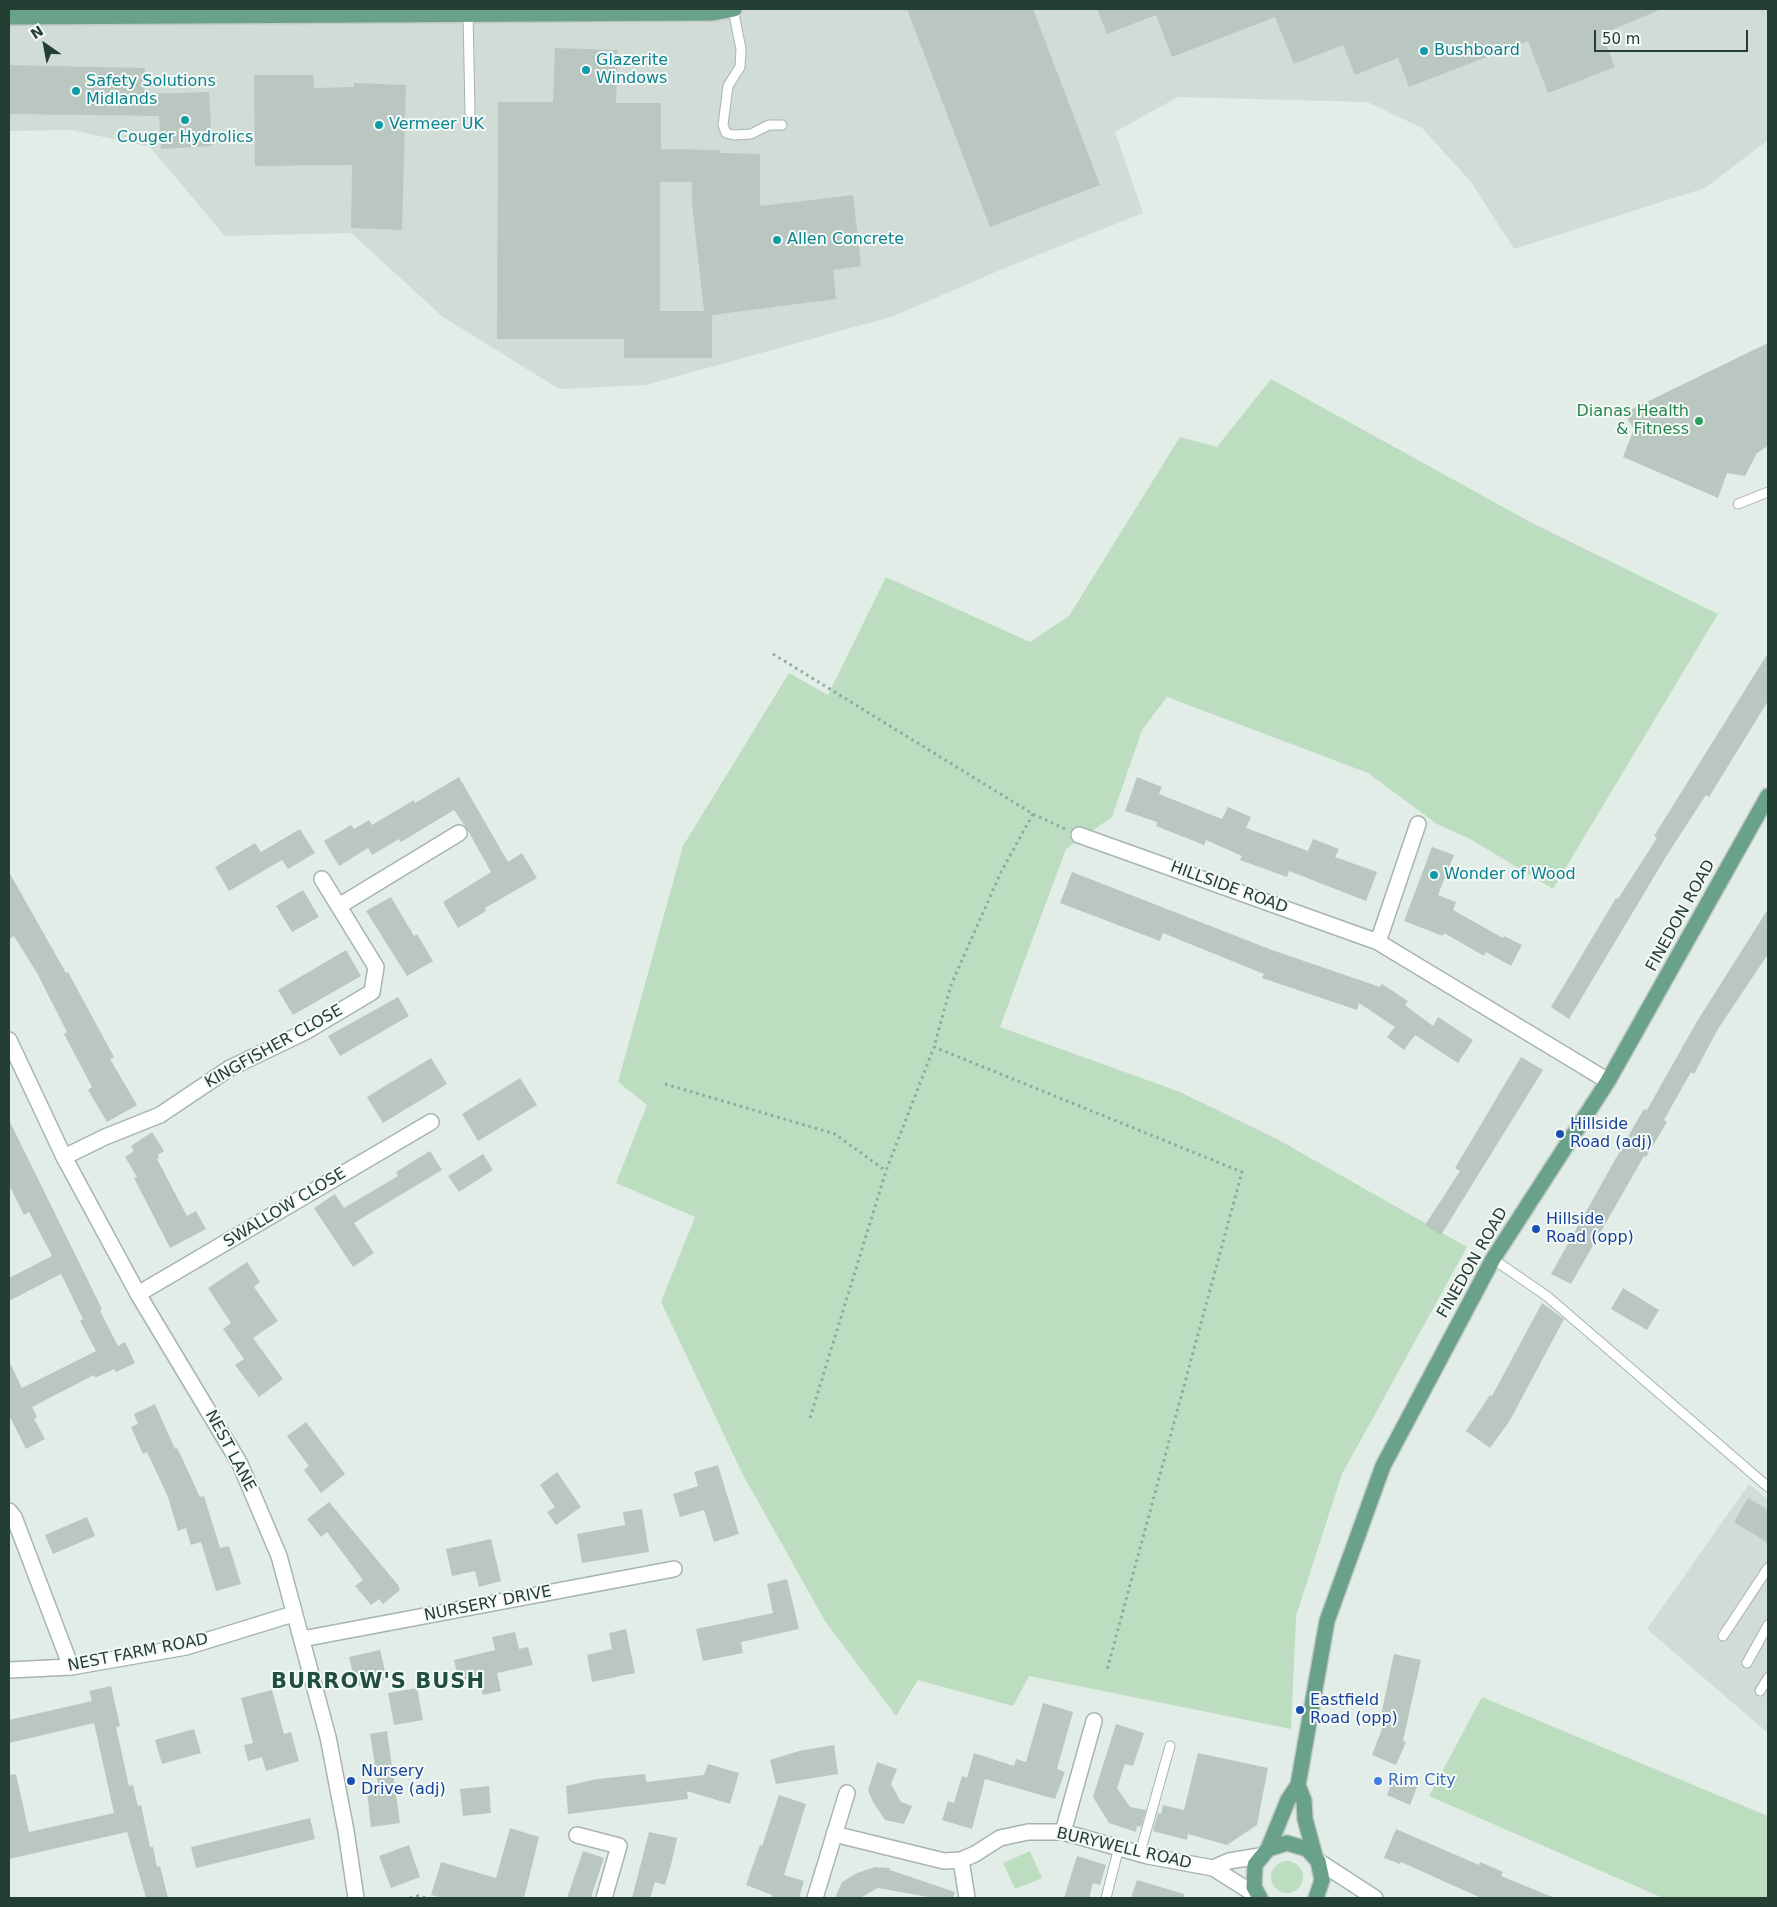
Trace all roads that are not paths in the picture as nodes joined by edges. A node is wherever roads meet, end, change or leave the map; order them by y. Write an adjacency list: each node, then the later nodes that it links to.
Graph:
1 (734, 9): 2 (main road); 5 (lane)
2 (468, 14): 3 (main road); 4 (lane)
3 (9, 18)
4 (470, 113)
5 (782, 125)
6 (1768, 491): 7 (lane)
7 (1738, 504)
8 (1768, 796): 16 (main road, FINEDON ROAD)
9 (1418, 824): 14 (street)
10 (459, 833): 13 (street)
11 (1079, 835): 14 (street, HILLSIDE ROAD)
12 (322, 879): 13 (street, KINGFISHER CLOSE)
13 (340, 906): 18 (street, KINGFISHER CLOSE)
14 (1378, 942): 16 (street, HILLSIDE ROAD)
15 (9, 1040): 18 (street, NEST LANE)
16 (1608, 1081): 19 (main road, FINEDON ROAD)
17 (431, 1122): 20 (street, SWALLOW CLOSE)
18 (64, 1157): 20 (street, NEST LANE)
19 (1492, 1259): 21 (lane); 36 (main road, FINEDON ROAD)
20 (138, 1294): 25 (street, NEST LANE)
21 (1768, 1486)
22 (9, 1511): 30 (street)
23 (1768, 1568): 27 (lane)
24 (674, 1569): 28 (street, NURSERY DRIVE)
25 (293, 1614): 28 (street, NEST LANE); 30 (street, NEST FARM ROAD)
26 (1768, 1625): 29 (lane)
27 (1723, 1636)
28 (302, 1638): 47 (street, NEST LANE)
29 (1747, 1663)
30 (71, 1667): 31 (street, NEST FARM ROAD)
31 (9, 1670)
32 (1768, 1678): 33 (lane)
33 (1760, 1691)
34 (1094, 1721): 38 (street)
35 (1170, 1746): 42 (lane)
36 (1298, 1785): 43 (main road, FINEDON ROAD); 44 (main road, FINEDON ROAD)
37 (847, 1793): 39 (street)
38 (1063, 1832): 41 (street, BURYWELL ROAD); 45 (street, BURYWELL ROAD)
39 (834, 1834): 45 (street, BURYWELL ROAD); 49 (street)
40 (577, 1835): 48 (street)
41 (1119, 1847): 42 (street, BURYWELL ROAD); 51 (lane)
42 (1140, 1853): 46 (street, BURYWELL ROAD)
43 (1264, 1853): 44 (main road); 46 (street, BURYWELL ROAD); 52 (main road, FINEDON ROAD)
44 (1317, 1859): 53 (main road, FINEDON ROAD); 54 (street)
45 (960, 1860): 50 (street)
46 (1213, 1868): 52 (street, BURYWELL ROAD)
47 (356, 1898)
48 (604, 1898)
49 (815, 1898)
50 (967, 1898)
51 (1106, 1898)
52 (1259, 1898)
53 (1316, 1898)
54 (1375, 1898)

